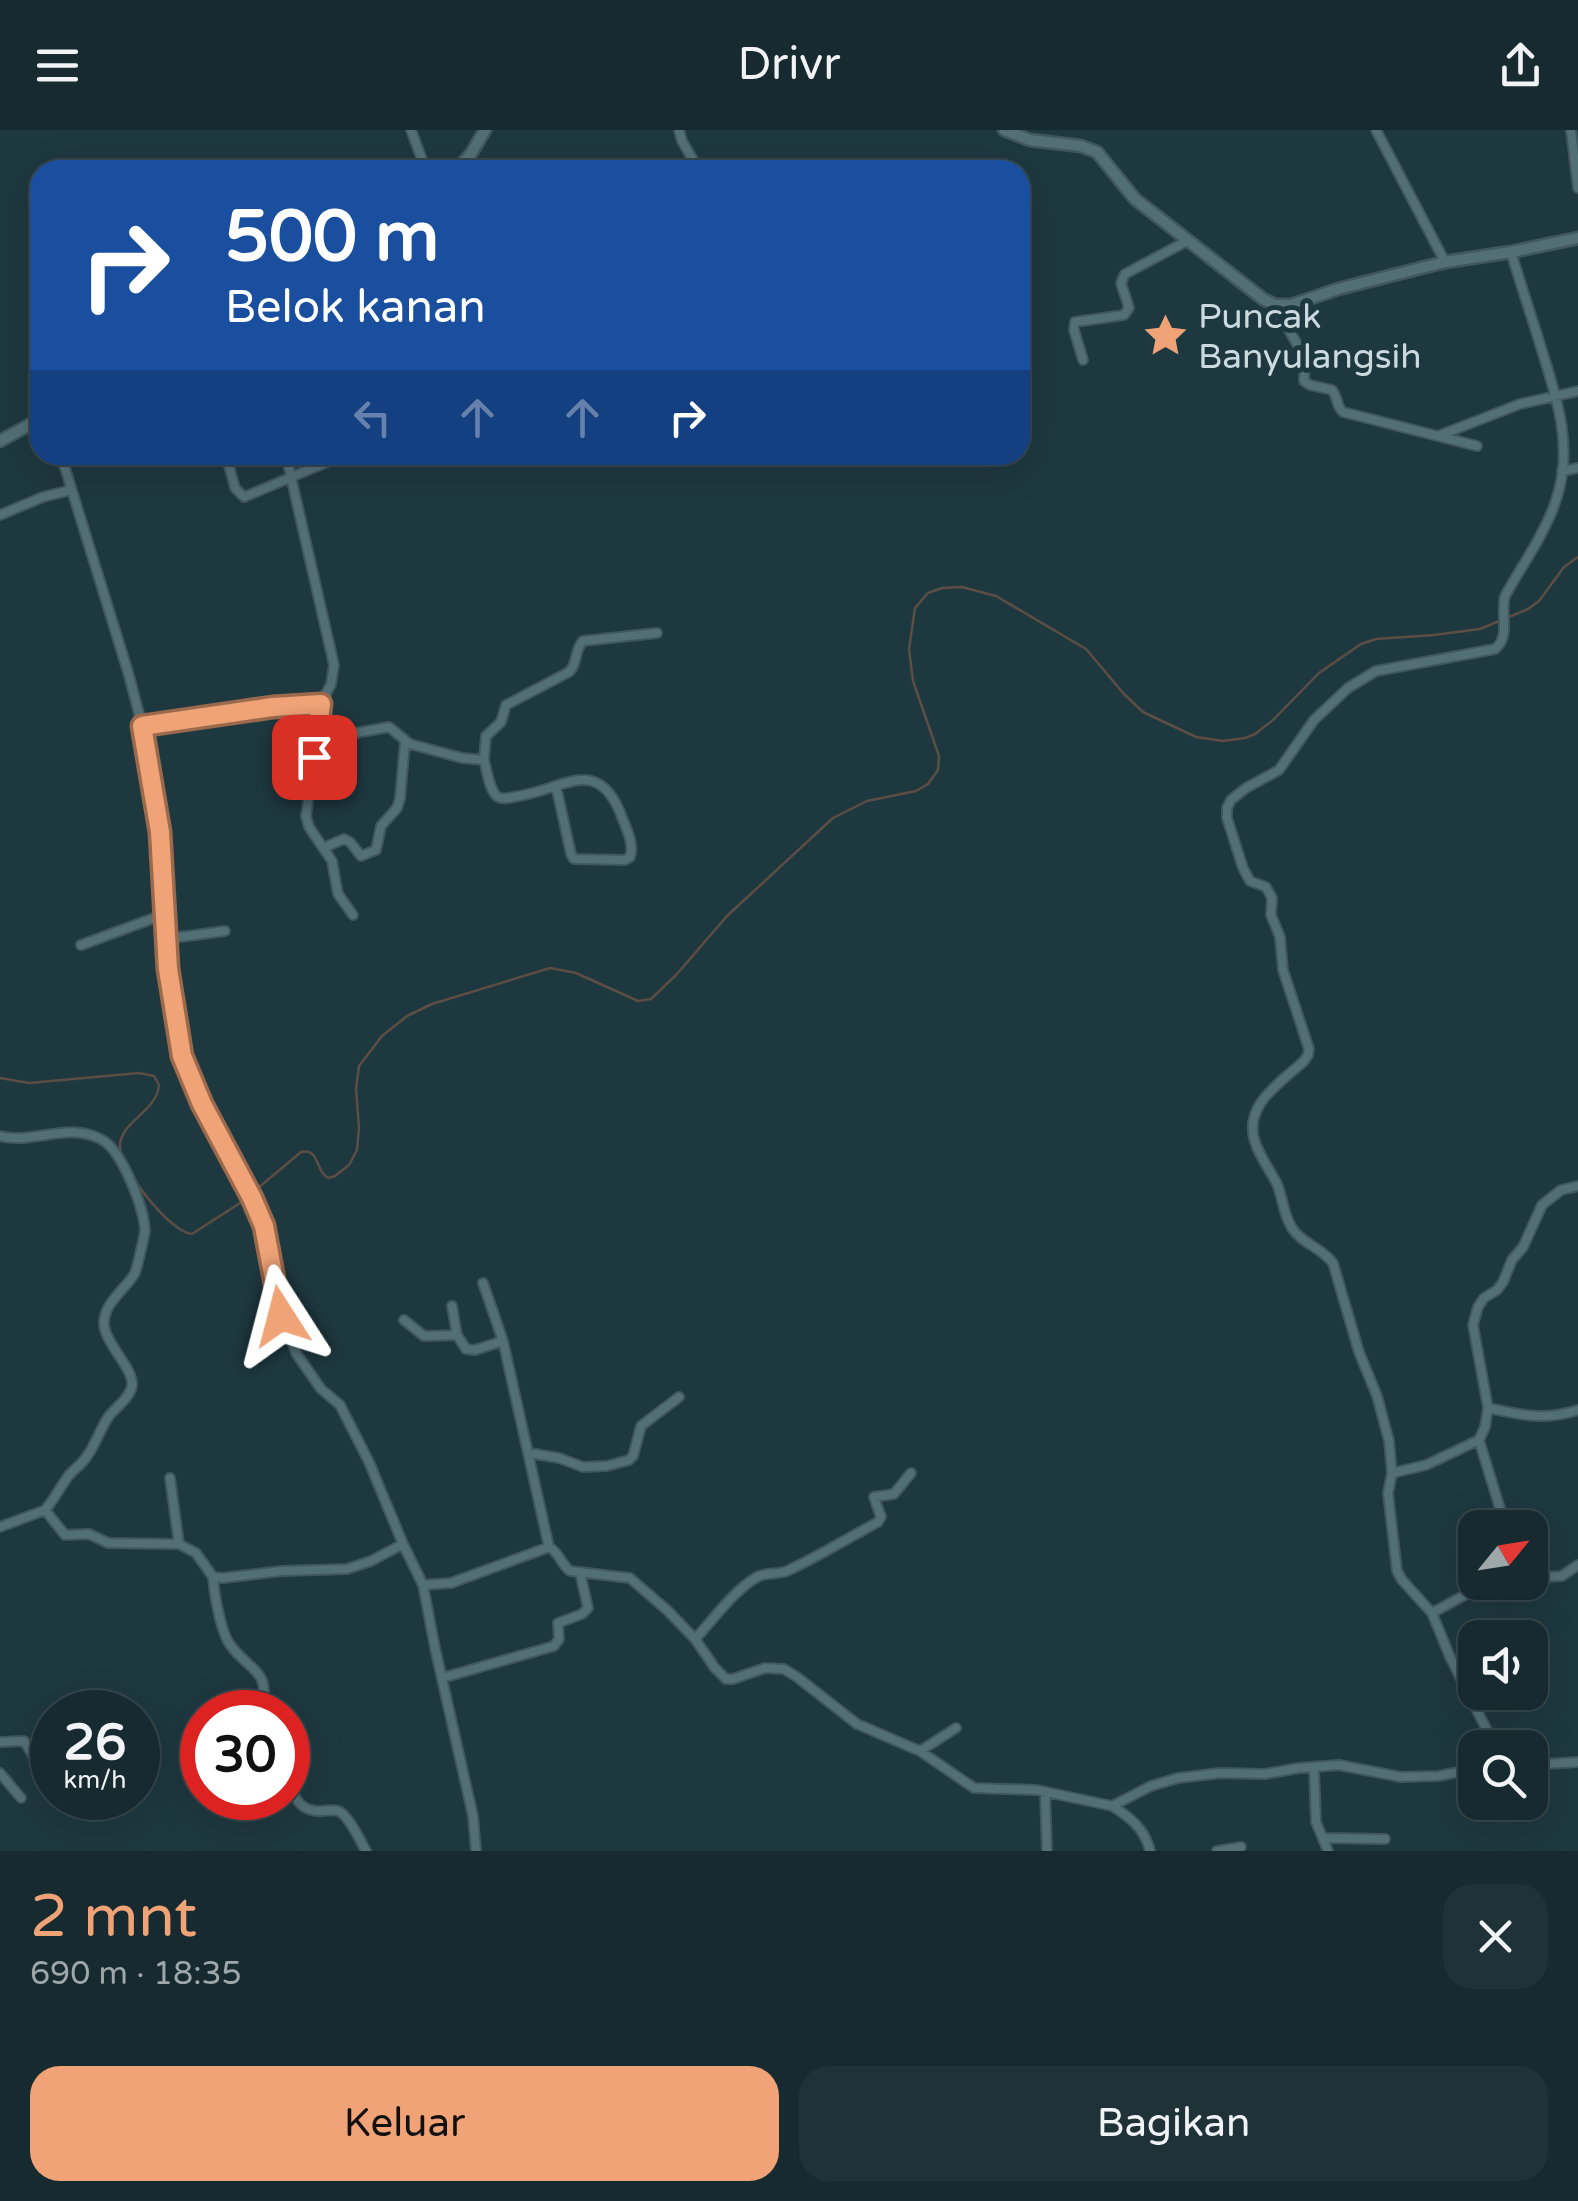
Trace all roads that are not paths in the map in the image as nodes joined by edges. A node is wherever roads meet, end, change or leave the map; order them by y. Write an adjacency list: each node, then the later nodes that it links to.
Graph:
1 (411, 130): 7 (street)
2 (484, 130): 8 (street)
3 (679, 130): 9 (street)
4 (1004, 130): 12 (street)
5 (1376, 130): 14 (street)
6 (1572, 130): 10 (street)
7 (422, 160)
8 (465, 160)
9 (693, 160)
10 (1578, 188)
11 (1578, 238): 13 (street)
12 (1187, 241): 15 (street); 16 (street)
13 (1511, 252): 14 (street); 18 (street)
14 (1445, 262): 15 (street)
15 (1275, 305): 20 (street)
16 (1082, 360)
17 (1578, 390): 18 (street)
18 (1556, 394): 20 (street); 28 (street)
19 (30, 424): 21 (street)
20 (1438, 436): 22 (street)
21 (0, 442)
22 (1477, 446)
23 (64, 465): 30 (street)
24 (229, 465): 29 (street)
25 (289, 465): 29 (street)
26 (319, 465): 29 (street)
27 (1578, 468): 28 (street)
28 (1562, 471): 57 (street)
29 (292, 477): 33 (street)
30 (71, 490): 31 (street); 34 (street)
31 (0, 515)
32 (657, 633): 36 (street)
33 (321, 707): 34 (street); 35 (street); 38 (street)
34 (142, 726): 39 (street)
35 (405, 742): 36 (street); 38 (street)
36 (484, 760): 37 (street)
37 (556, 786): 37 (street)
38 (323, 848): 40 (street)
39 (165, 914): 42 (street); 43 (street)
40 (353, 915)
41 (225, 931): 42 (street)
42 (166, 939): 63 (street)
43 (81, 945)
44 (0, 1136): 59 (street)
45 (1578, 1186): 52 (street)
46 (483, 1283): 50 (street)
47 (452, 1306): 49 (street)
48 (404, 1320): 49 (street)
49 (457, 1335): 50 (street)
50 (503, 1341): 55 (street)
51 (680, 1397): 55 (street)
52 (1488, 1408): 53 (street); 54 (street)
53 (1578, 1410)
54 (1479, 1440): 57 (street); 60 (street)
55 (528, 1453): 64 (street)
56 (911, 1473): 72 (street)
57 (1392, 1473): 71 (street)
58 (170, 1478): 62 (street)
59 (45, 1510): 61 (street); 62 (street)
60 (1500, 1510)
61 (0, 1527)
62 (179, 1544): 67 (street)
63 (402, 1544): 67 (street); 69 (street)
64 (550, 1548): 66 (street); 69 (street)
65 (1578, 1565): 68 (street)
66 (580, 1573): 72 (street); 73 (street)
67 (213, 1577): 74 (street)
68 (1548, 1577)
69 (423, 1585): 73 (street)
70 (1458, 1599): 71 (street)
71 (1432, 1613): 76 (street)
72 (696, 1639): 79 (street)
73 (442, 1678): 93 (street)
74 (266, 1690)
75 (956, 1728): 79 (street)
76 (1487, 1730)
77 (0, 1742): 78 (street)
78 (30, 1747)
79 (920, 1751): 85 (street)
80 (1578, 1762): 81 (street)
81 (1548, 1764)
82 (1314, 1768): 83 (street); 87 (street); 89 (street)
83 (1458, 1772)
84 (0, 1773): 86 (street)
85 (1045, 1793): 87 (street); 94 (street)
86 (21, 1798)
87 (1112, 1806): 95 (street)
88 (310, 1812): 92 (street)
89 (1323, 1838): 90 (street); 97 (street)
90 (1385, 1839)
91 (1241, 1846): 96 (street)
92 (366, 1851)
93 (476, 1851)
94 (1047, 1851)
95 (1150, 1851)
96 (1217, 1851)
97 (1328, 1851)

